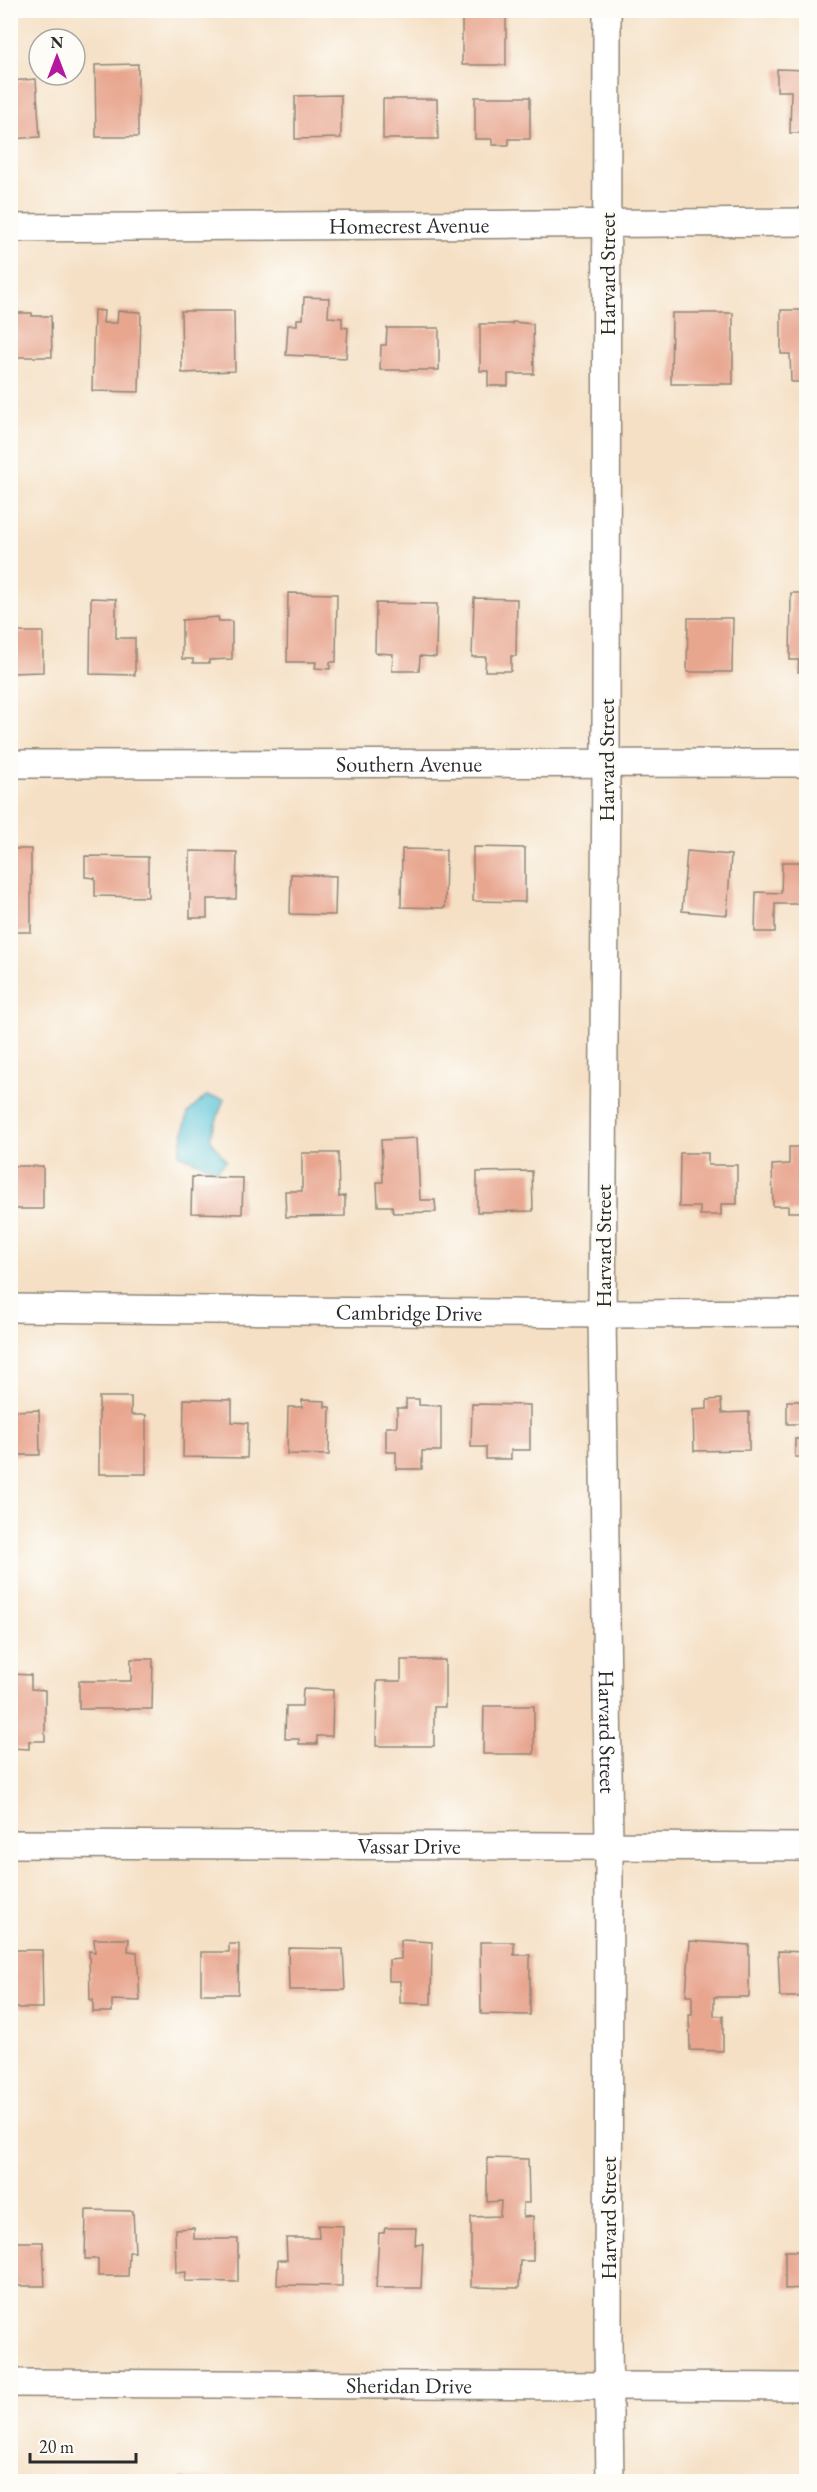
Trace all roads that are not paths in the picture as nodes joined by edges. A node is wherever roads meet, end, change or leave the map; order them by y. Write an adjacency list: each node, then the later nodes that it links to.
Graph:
1 (607, 10): 2 (street, Harvard Street)
2 (607, 222): 3 (street, Homecrest Avenue); 4 (street, Homecrest Avenue); 7 (street, Harvard Street)
3 (807, 222)
4 (10, 228)
5 (807, 763): 7 (street, Southern Avenue)
6 (10, 764): 7 (street, Southern Avenue)
7 (606, 764): 10 (street, Harvard Street)
8 (10, 1308): 10 (street, Cambridge Drive)
9 (807, 1313): 10 (street, Cambridge Drive)
10 (602, 1314): 12 (street, Harvard Street)
11 (10, 1844): 12 (street, Vassar Drive)
12 (609, 1846): 13 (street, Vassar Drive); 15 (street, Harvard Street)
13 (807, 1847)
14 (10, 2383): 15 (street, Sheridan Drive)
15 (610, 2387): 16 (street, Sheridan Drive); 17 (street, Harvard Street)
16 (807, 2387)
17 (610, 2481)

